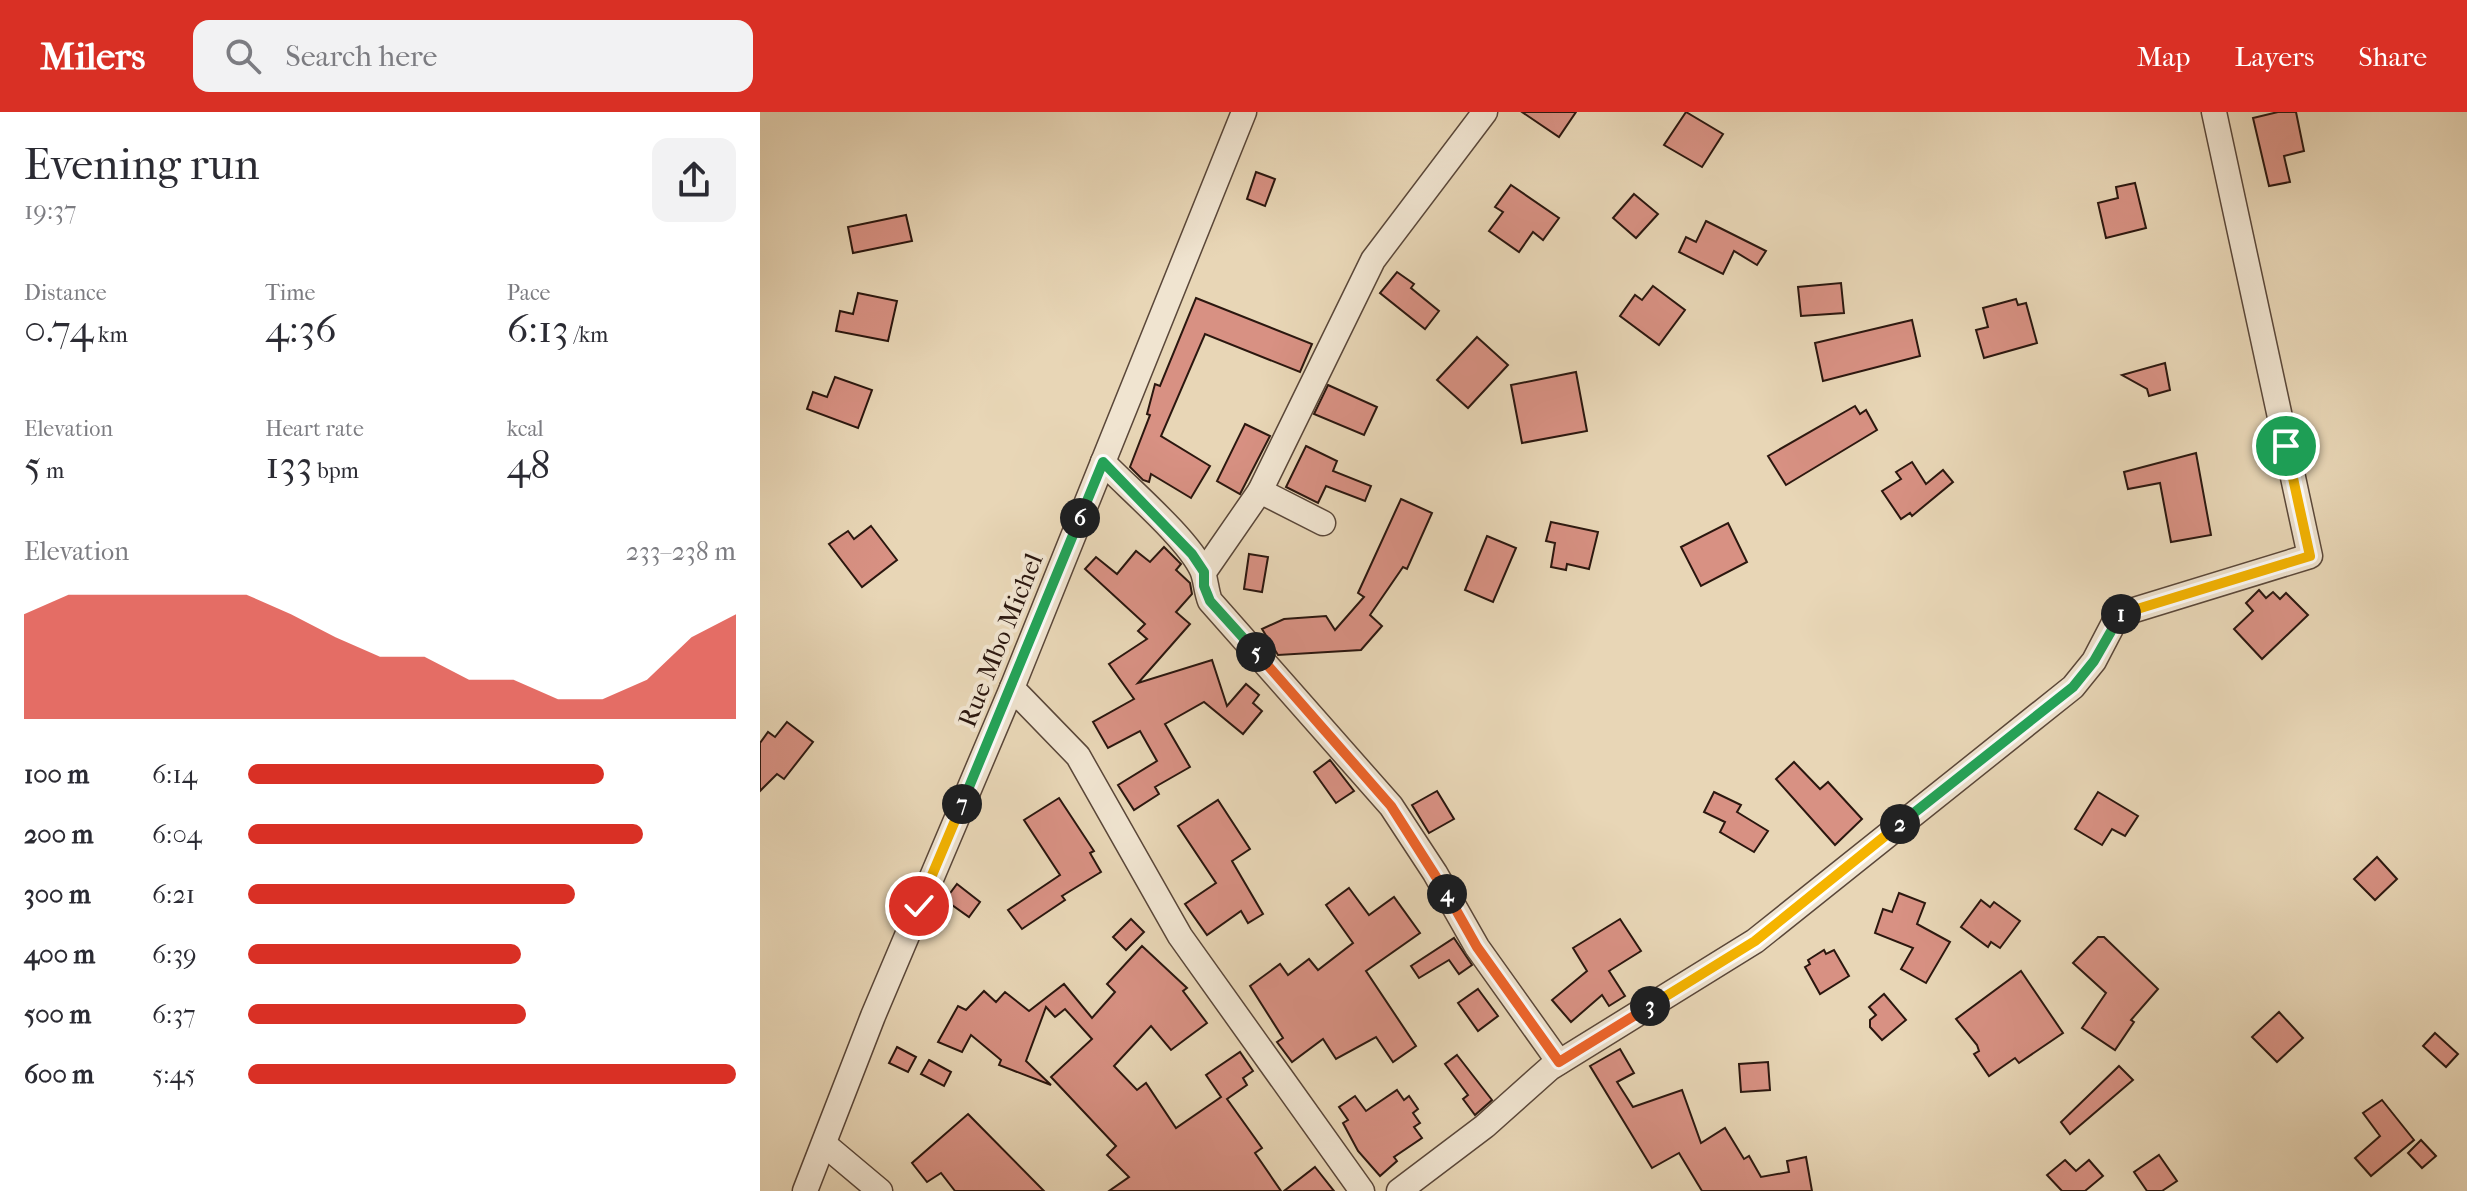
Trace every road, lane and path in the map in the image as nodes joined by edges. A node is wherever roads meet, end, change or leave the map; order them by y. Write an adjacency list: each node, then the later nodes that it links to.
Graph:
1 (1244, 112): 4 (street, Rue Mbo Michel)
2 (1485, 112): 5 (street)
3 (2214, 112): 9 (street)
4 (1103, 462): 7 (street); 8 (street, Rue Mbo Michel)
5 (1260, 491): 6 (street); 7 (street)
6 (1323, 523)
7 (1204, 572): 9 (street)
8 (1012, 688): 10 (street, Rue Mbo Michel); 13 (street)
9 (1559, 1062): 14 (street)
10 (824, 1144): 11 (street, Rue Mbo Michel); 12 (street)
11 (805, 1191)
12 (880, 1191)
13 (1362, 1191)
14 (1399, 1191)

